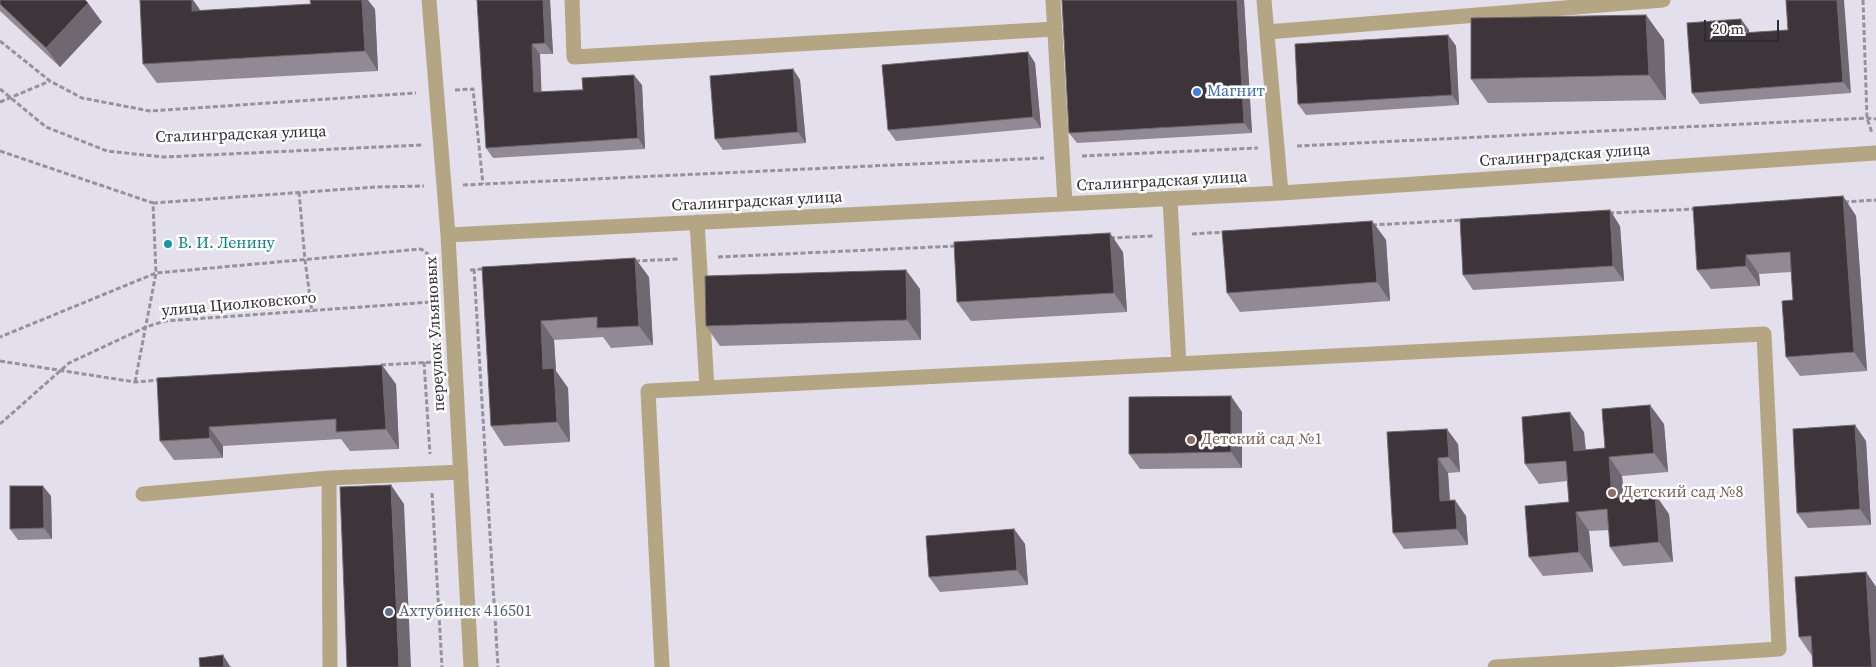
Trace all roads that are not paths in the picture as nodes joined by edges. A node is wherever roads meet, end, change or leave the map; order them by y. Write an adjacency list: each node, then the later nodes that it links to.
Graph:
1 (429, 0): 13 (street, переулок Ульяновых)
2 (572, 0): 6 (street)
3 (1053, 0): 6 (street)
4 (1264, 0): 7 (street)
5 (1662, 0): 7 (street)
6 (1055, 30): 11 (street)
7 (1267, 32): 9 (street)
8 (1876, 153): 9 (street, Сталинградская улица)
9 (1281, 193): 10 (street, Сталинградская улица)
10 (1170, 199): 11 (street, Сталинградская улица); 14 (street)
11 (1065, 204): 12 (street, Сталинградская улица)
12 (697, 222): 13 (street, Сталинградская улица); 15 (street)
13 (448, 235): 16 (street, переулок Ульяновых)
14 (1179, 364): 15 (street); 19 (street)
15 (707, 388): 22 (street)
16 (461, 472): 17 (street); 21 (street, переулок Ульяновых)
17 (329, 478): 18 (street); 20 (street)
18 (144, 494)
19 (1522, 666): 23 (street)
20 (330, 667)
21 (471, 667)
22 (662, 667)
23 (1495, 667)

